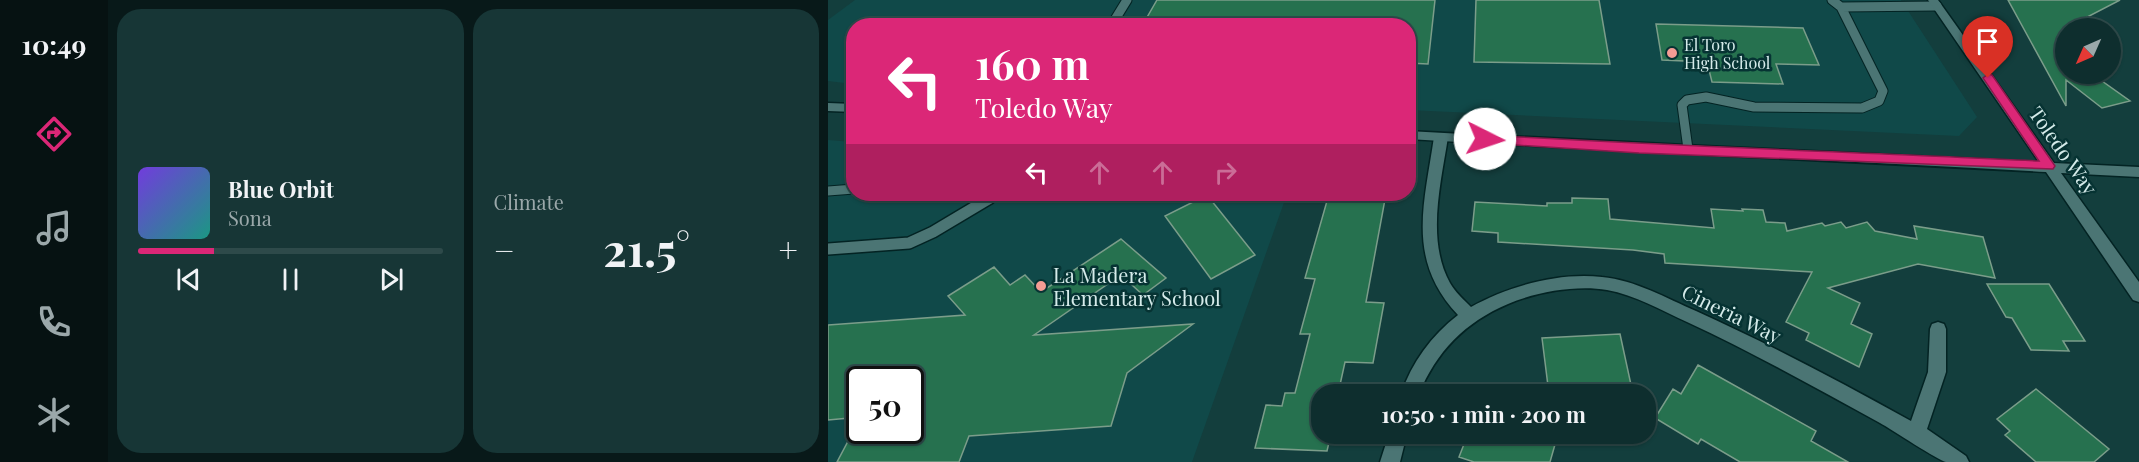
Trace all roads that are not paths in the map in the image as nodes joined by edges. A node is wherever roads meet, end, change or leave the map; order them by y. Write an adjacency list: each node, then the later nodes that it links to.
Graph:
1 (1127, 0): 5 (lane)
2 (1832, 0): 4 (lane)
3 (1935, 3): 4 (lane); 11 (main road, Toledo Way)
4 (1841, 7): 10 (lane)
5 (1116, 18)
6 (828, 107): 7 (main road)
7 (846, 108)
8 (1416, 135): 9 (main road)
9 (1442, 137): 10 (main road); 20 (main road)
10 (1688, 149): 11 (main road)
11 (2049, 166): 12 (main road); 19 (main road, Toledo Way)
12 (2139, 172)
13 (846, 190): 14 (lane)
14 (828, 191)
15 (976, 201): 17 (lane)
16 (984, 201): 17 (lane)
17 (972, 208): 18 (lane)
18 (828, 249)
19 (2139, 295)
20 (1468, 316): 22 (main road, Cineria Way); 23 (main road, Cineria Way)
21 (1938, 329): 23 (main road)
22 (1414, 384)
23 (1916, 433): 26 (main road, Cineria Way)
24 (1395, 444): 25 (main road)
25 (1390, 462)
26 (1959, 462)

